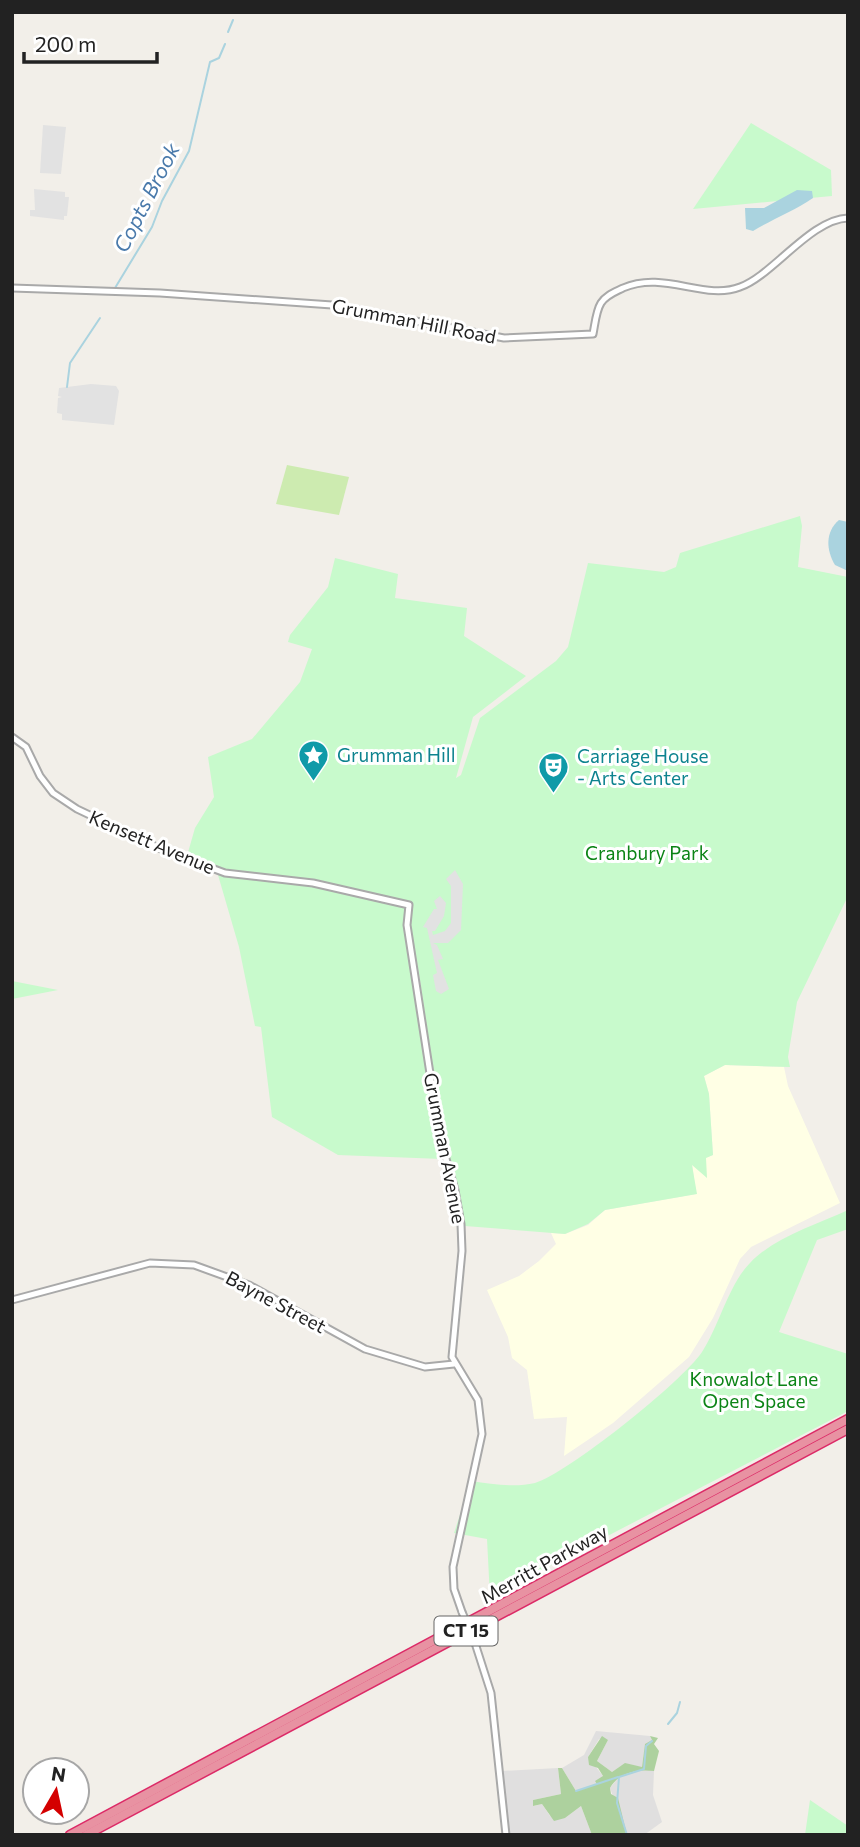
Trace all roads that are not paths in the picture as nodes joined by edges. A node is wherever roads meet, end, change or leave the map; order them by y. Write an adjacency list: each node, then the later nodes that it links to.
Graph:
1 (848, 218): 2 (street, Grumman Hill Road)
2 (12, 288)
3 (12, 737): 4 (street, Kensett Avenue)
4 (409, 905): 6 (street, Grumman Avenue)
5 (12, 1300): 6 (street, Bayne Street)
6 (454, 1364): 11 (street, bridge)
7 (848, 1419): 9 (highway, Merritt Parkway / CT 15)
8 (848, 1429): 10 (highway, Merritt Parkway / CT 15)
9 (71, 1835)
10 (86, 1835)
11 (506, 1835)

